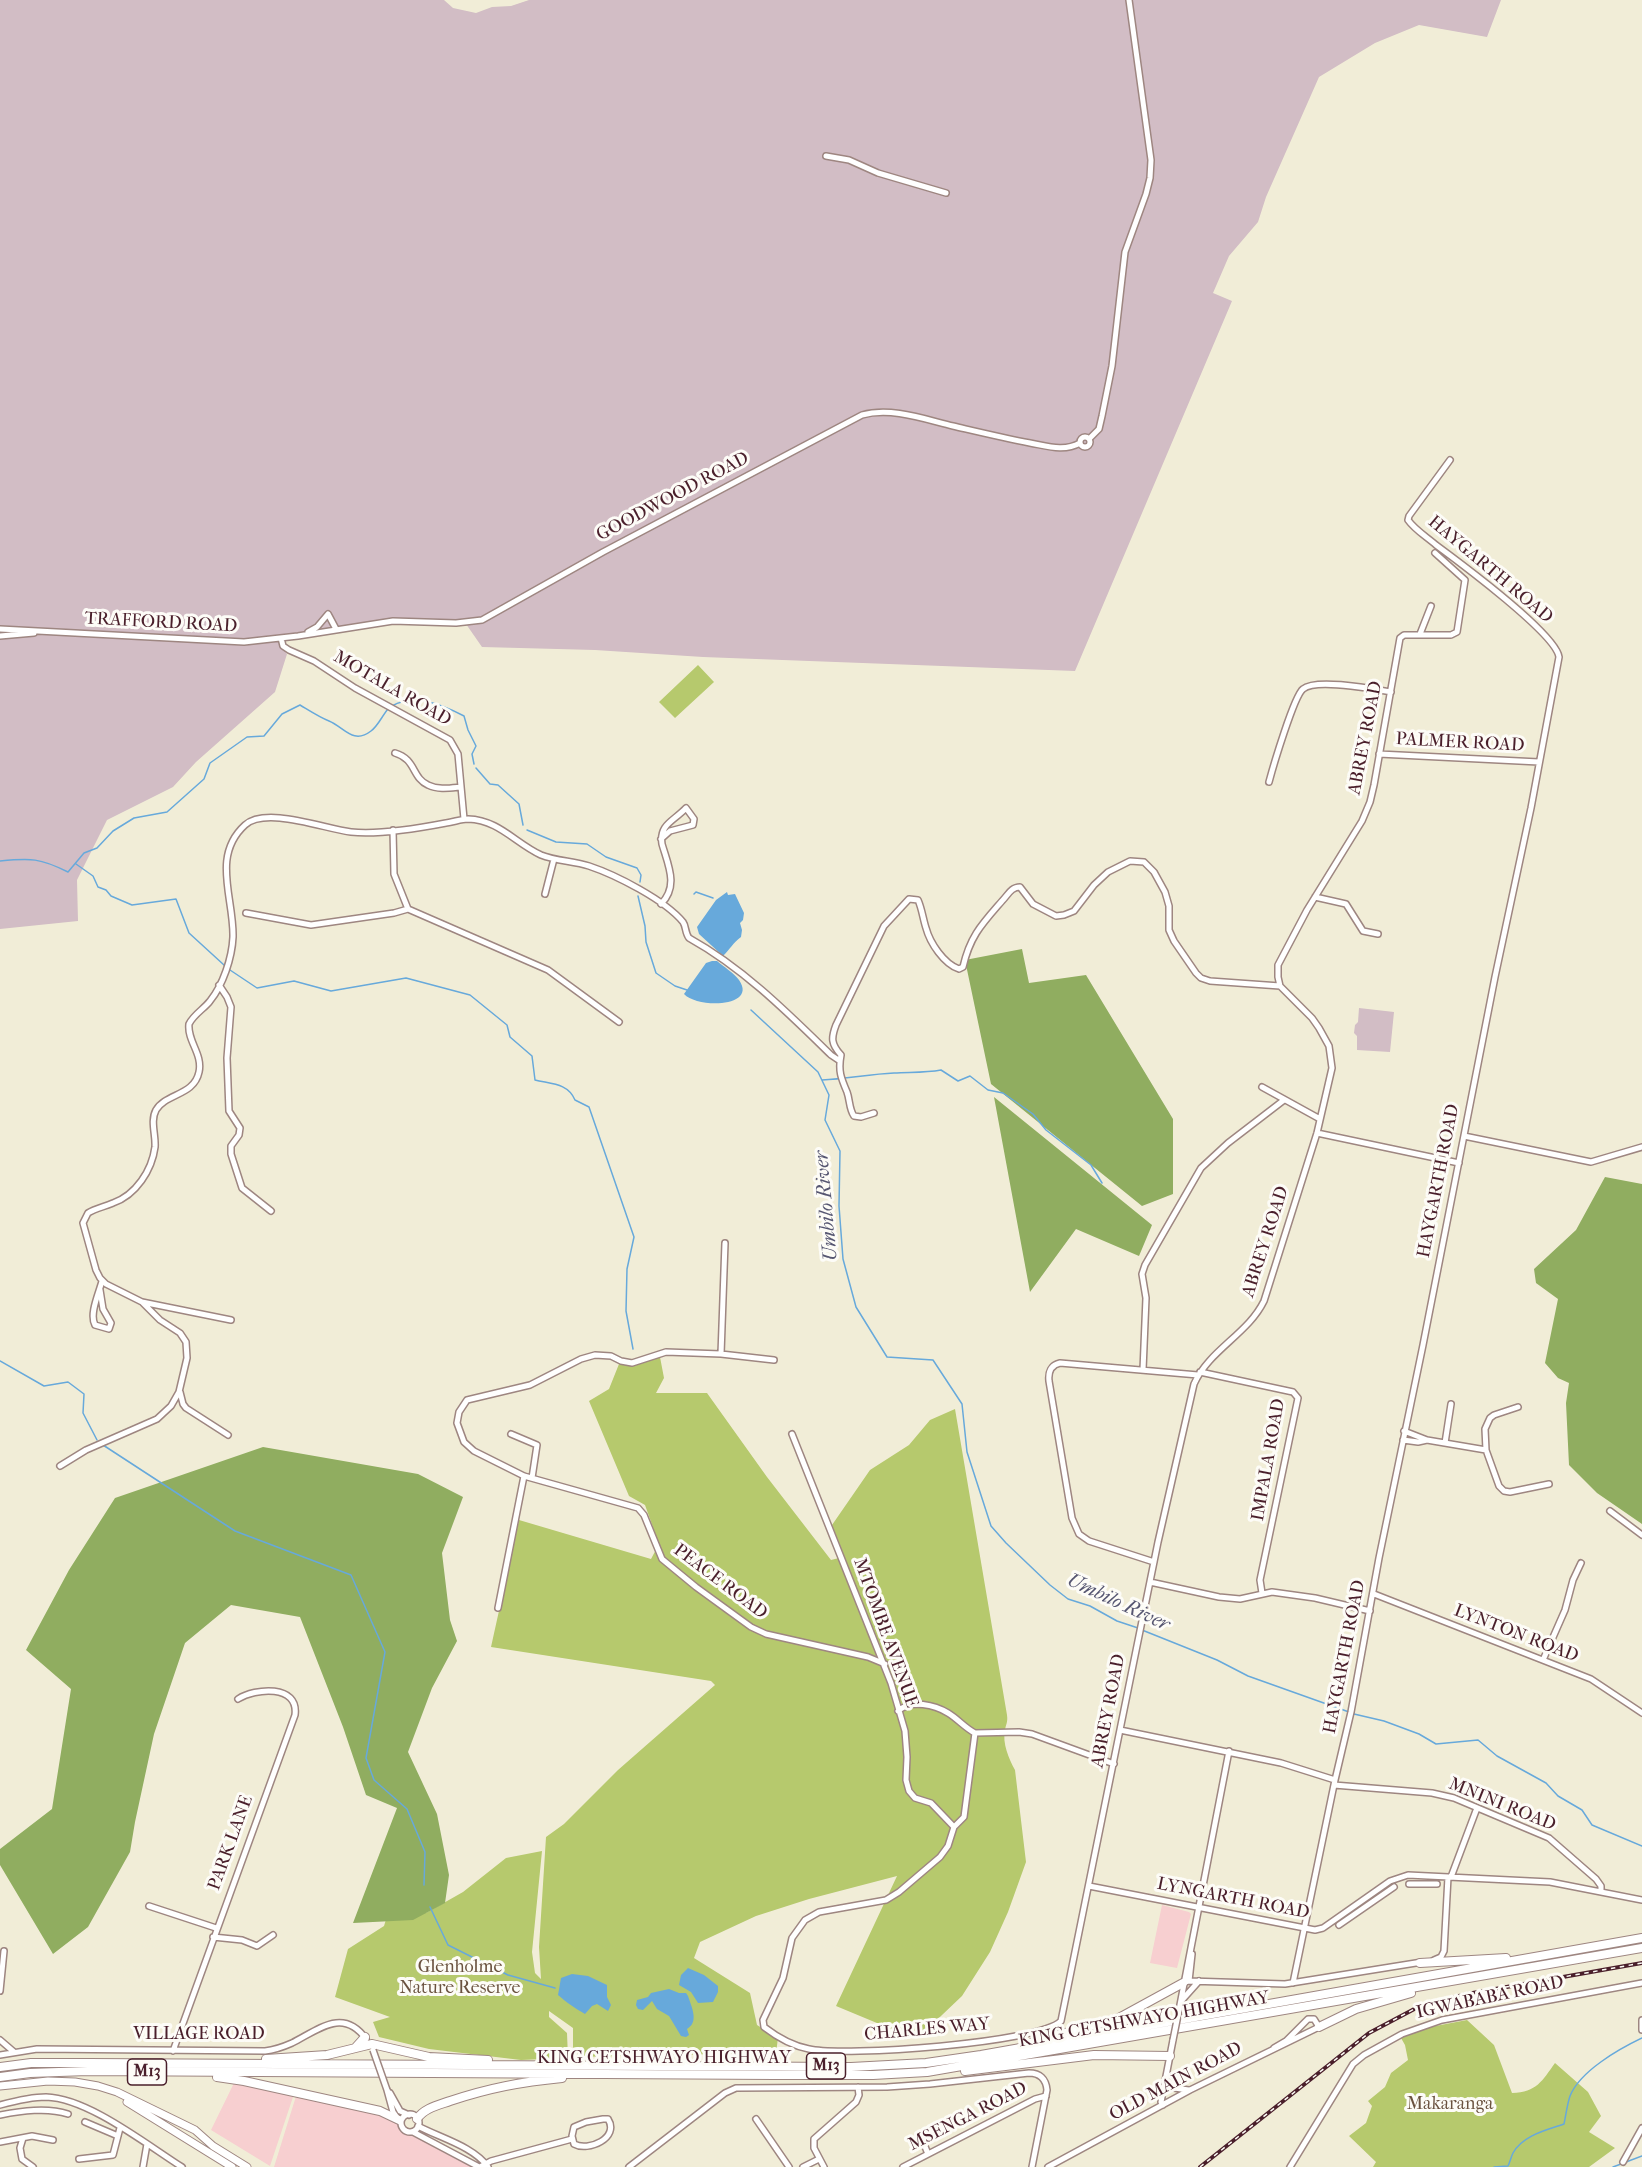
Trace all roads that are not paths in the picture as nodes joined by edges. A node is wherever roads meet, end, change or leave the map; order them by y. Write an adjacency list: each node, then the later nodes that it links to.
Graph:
1 (1129, 0): 8 (street, GOODWOOD ROAD)
2 (826, 156): 3 (street)
3 (946, 193)
4 (1450, 460): 17 (street, HAYGARTH ROAD)
5 (1435, 553): 10 (street)
6 (1431, 606): 10 (street)
7 (0, 629): 9 (street, TRAFFORD ROAD)
8 (336, 629): 12 (street, GOODWOOD ROAD); 12 (street)
9 (39, 632): 11 (street, TRAFFORD ROAD); 13 (street, TRAFFORD ROAD)
10 (1420, 634): 14 (street, ABREY ROAD)
11 (0, 636)
12 (298, 636): 13 (street, GOODWOOD ROAD)
13 (281, 638): 19 (street, MOTALA ROAD)
14 (1391, 692): 16 (street, ABREY ROAD); 18 (street)
15 (395, 753): 19 (street)
16 (1379, 754): 17 (street, PALMER ROAD); 25 (street, ABREY ROAD)
17 (1539, 762): 39 (street, HAYGARTH ROAD)
18 (1269, 782)
19 (461, 787): 20 (street, MOTALA ROAD)
20 (464, 819): 21 (street); 23 (street)
21 (393, 830): 27 (street); 30 (street)
22 (661, 839): 22 (street); 26 (street)
23 (554, 859): 24 (street); 26 (street)
24 (545, 894)
25 (1315, 897): 29 (street); 31 (street, ABREY ROAD)
26 (661, 904): 33 (street)
27 (408, 909): 28 (street); 32 (street)
28 (246, 913)
29 (1378, 934)
30 (219, 985): 42 (street); 44 (street)
31 (1280, 986): 33 (street); 37 (street, ABREY ROAD)
32 (619, 1022)
33 (840, 1061): 36 (street)
34 (1262, 1087): 35 (street)
35 (1284, 1100): 37 (street); 50 (street)
36 (874, 1113)
37 (1320, 1119): 38 (street, ABREY ROAD)
38 (1317, 1133): 41 (street); 51 (street, ABREY ROAD)
39 (1464, 1136): 40 (street); 41 (street, HAYGARTH ROAD)
40 (1642, 1147)
41 (1459, 1163): 55 (street, HAYGARTH ROAD)
42 (271, 1211)
43 (725, 1243): 48 (street)
44 (101, 1279): 45 (street); 46 (street)
45 (100, 1290): 45 (street)
46 (142, 1302): 47 (street); 52 (street)
47 (231, 1320)
48 (721, 1354): 49 (street, PEACE ROAD); 64 (street, PEACE ROAD)
49 (774, 1360)
50 (1143, 1370): 51 (street); 69 (street)
51 (1199, 1374): 69 (street, ABREY ROAD); 72 (street, IMPALA ROAD)
52 (179, 1392): 58 (street); 63 (street)
53 (1451, 1404): 61 (street)
54 (1518, 1407): 62 (street)
55 (1404, 1431): 59 (street, HAYGARTH ROAD); 60 (street)
56 (511, 1434): 65 (street)
57 (792, 1434): 77 (street, MTOMBE AVENUE)
58 (228, 1435)
59 (1403, 1440): 60 (street); 73 (street, HAYGARTH ROAD)
60 (1427, 1440): 61 (street)
61 (1445, 1443): 62 (street)
62 (1486, 1450): 66 (street)
63 (60, 1466)
64 (524, 1476): 65 (street, PEACE ROAD); 74 (street)
65 (532, 1478): 77 (street, PEACE ROAD)
66 (1549, 1484)
67 (1611, 1511): 68 (street)
68 (1642, 1534)
69 (1154, 1562): 71 (street, ABREY ROAD)
70 (1581, 1563): 76 (street)
71 (1150, 1582): 72 (street); 83 (street, ABREY ROAD)
72 (1262, 1593): 75 (street)
73 (1374, 1594): 75 (street, HAYGARTH ROAD); 76 (street, LYNTON ROAD)
74 (498, 1608)
75 (1370, 1611): 87 (street, HAYGARTH ROAD)
76 (1543, 1660): 82 (street, LYNTON ROAD)
77 (885, 1664): 78 (street, MTOMBE AVENUE)
78 (894, 1693): 80 (street); 81 (street, MTOMBE AVENUE)
79 (238, 1699): 106 (street, PARK LANE)
80 (911, 1704): 81 (street); 84 (street)
81 (898, 1711): 89 (street, MTOMBE AVENUE)
82 (1642, 1713)
83 (1120, 1730): 85 (street, MNINI ROAD); 86 (street, ABREY ROAD)
84 (975, 1733): 86 (street); 89 (street)
85 (1229, 1751): 87 (street, MNINI ROAD); 104 (street)
86 (1114, 1764): 95 (street, ABREY ROAD)
87 (1334, 1782): 88 (street, MNINI ROAD); 107 (street, HAYGARTH ROAD)
88 (1477, 1808): 91 (street); 99 (street, MNINI ROAD)
89 (954, 1827): 126 (street, CHARLES WAY)
90 (1428, 1876): 91 (street, LYNGARTH ROAD); 92 (street); 97 (street, LYNGARTH ROAD)
91 (1449, 1877): 99 (street, LYNGARTH ROAD); 116 (street)
92 (1427, 1883): 93 (street); 94 (street)
93 (1409, 1884)
94 (1437, 1884)
95 (1089, 1886): 98 (street, LYNGARTH ROAD); 101 (street, ABREY ROAD)
96 (1394, 1887): 100 (street)
97 (1377, 1890): 100 (street); 108 (street, LYNGARTH ROAD)
98 (1115, 1891): 101 (street); 104 (street, LYNGARTH ROAD)
99 (1601, 1892): 102 (street, LYNGARTH ROAD)
100 (1382, 1896): 105 (street)
101 (1086, 1898): 126 (street, ABREY ROAD)
102 (1642, 1900)
103 (149, 1906): 106 (street)
104 (1199, 1908): 107 (street, LYNGARTH ROAD); 120 (street)
105 (1339, 1925)
106 (216, 1928): 110 (street, PARK LANE)
107 (1305, 1929): 108 (street, LYNGARTH ROAD); 112 (street, HAYGARTH ROAD)
108 (1319, 1930): 112 (street)
109 (273, 1935): 110 (street)
110 (213, 1937): 134 (street, PARK LANE)
111 (1642, 1938): 114 (highway, KING CETSHWAYO HIGHWAY / M13)
112 (1302, 1941): 122 (street, HAYGARTH ROAD)
113 (1642, 1948): 119 (highway, KING CETSHWAYO HIGHWAY / M13)
114 (1577, 1950): 117 (highway); 133 (highway, KING CETSHWAYO HIGHWAY / M13)
115 (4, 1951): 124 (street)
116 (1444, 1952): 117 (street); 118 (street)
117 (1460, 1960): 118 (highway)
118 (1420, 1963): 122 (street)
119 (1468, 1978): 128 (highway); 141 (highway, KING CETSHWAYO HIGHWAY / M13)
120 (1186, 1982): 121 (street); 125 (street); 133 (highway)
121 (1199, 1982): 122 (street); 125 (street)
122 (1293, 1983)
123 (1642, 1983): 191 (street, IGWABABA ROAD)
124 (0, 1991)
125 (1180, 2002): 137 (street, bridge)
126 (1062, 2019)
127 (1642, 2020): 129 (street)
128 (1319, 2027): 132 (street, OLD MAIN ROAD); 132 (street)
129 (1642, 2030)
130 (0, 2040): 135 (street)
131 (370, 2044): 134 (street, VILLAGE ROAD); 138 (highway); 139 (highway); 148 (street, bridge)
132 (1274, 2048): 149 (street, OLD MAIN ROAD)
133 (1016, 2049): 139 (highway, KING CETSHWAYO HIGHWAY / M13)
134 (172, 2051): 135 (street, VILLAGE ROAD)
135 (14, 2052): 136 (street, VILLAGE ROAD)
136 (0, 2055)
137 (1170, 2056): 141 (highway); 145 (street)
138 (232, 2063): 139 (highway, KING CETSHWAYO HIGHWAY / M13); 140 (highway, KING CETSHWAYO HIGHWAY / M13)
139 (525, 2065)
140 (0, 2067)
141 (927, 2072): 143 (highway, KING CETSHWAYO HIGHWAY / M13)
142 (196, 2073): 143 (highway, KING CETSHWAYO HIGHWAY / M13); 144 (highway, KING CETSHWAYO HIGHWAY / M13); 159 (highway)
143 (614, 2074): 157 (highway)
144 (0, 2078)
145 (1165, 2081): 149 (street); 153 (street)
146 (0, 2086): 150 (main road)
147 (858, 2087): 151 (street); 176 (street); 184 (street)
148 (387, 2090): 157 (street); 159 (street)
149 (1191, 2090): 153 (street, OLD MAIN ROAD)
150 (112, 2092): 156 (main road); 165 (main road)
151 (1046, 2096): 174 (street, MSENGA ROAD); 189 (street, MSENGA ROAD)
152 (0, 2104): 161 (street)
153 (1163, 2105): 190 (street, OLD MAIN ROAD)
154 (68, 2114): 155 (street)
155 (0, 2115)
156 (177, 2120): 163 (main road); 165 (main road)
157 (415, 2120): 159 (street); 164 (street); 178 (street)
158 (756, 2120): 185 (street)
159 (400, 2121): 164 (street)
160 (85, 2122): 166 (street)
161 (120, 2128): 166 (street); 173 (street)
162 (1642, 2128): 177 (street)
163 (192, 2129): 171 (main road); 183 (main road)
164 (413, 2132): 178 (street)
165 (176, 2133): 171 (main road)
166 (118, 2136): 175 (street)
167 (23, 2138): 170 (street); 172 (street); 179 (street)
168 (572, 2139): 168 (street); 178 (street)
169 (922, 2139): 174 (street)
170 (53, 2140)
171 (188, 2140): 182 (main road)
172 (0, 2142)
173 (147, 2144): 180 (street); 181 (street)
174 (928, 2154): 188 (street, MSENGA ROAD)
175 (79, 2159)
176 (819, 2159): 186 (street); 187 (street)
177 (1623, 2162)
178 (483, 2166)
179 (33, 2167)
180 (143, 2167)
181 (182, 2167)
182 (232, 2167)
183 (247, 2167)
184 (629, 2167)
185 (789, 2167)
186 (803, 2167)
187 (824, 2167)
188 (903, 2167)
189 (1032, 2167)
190 (1048, 2167)
191 (1290, 2167)

